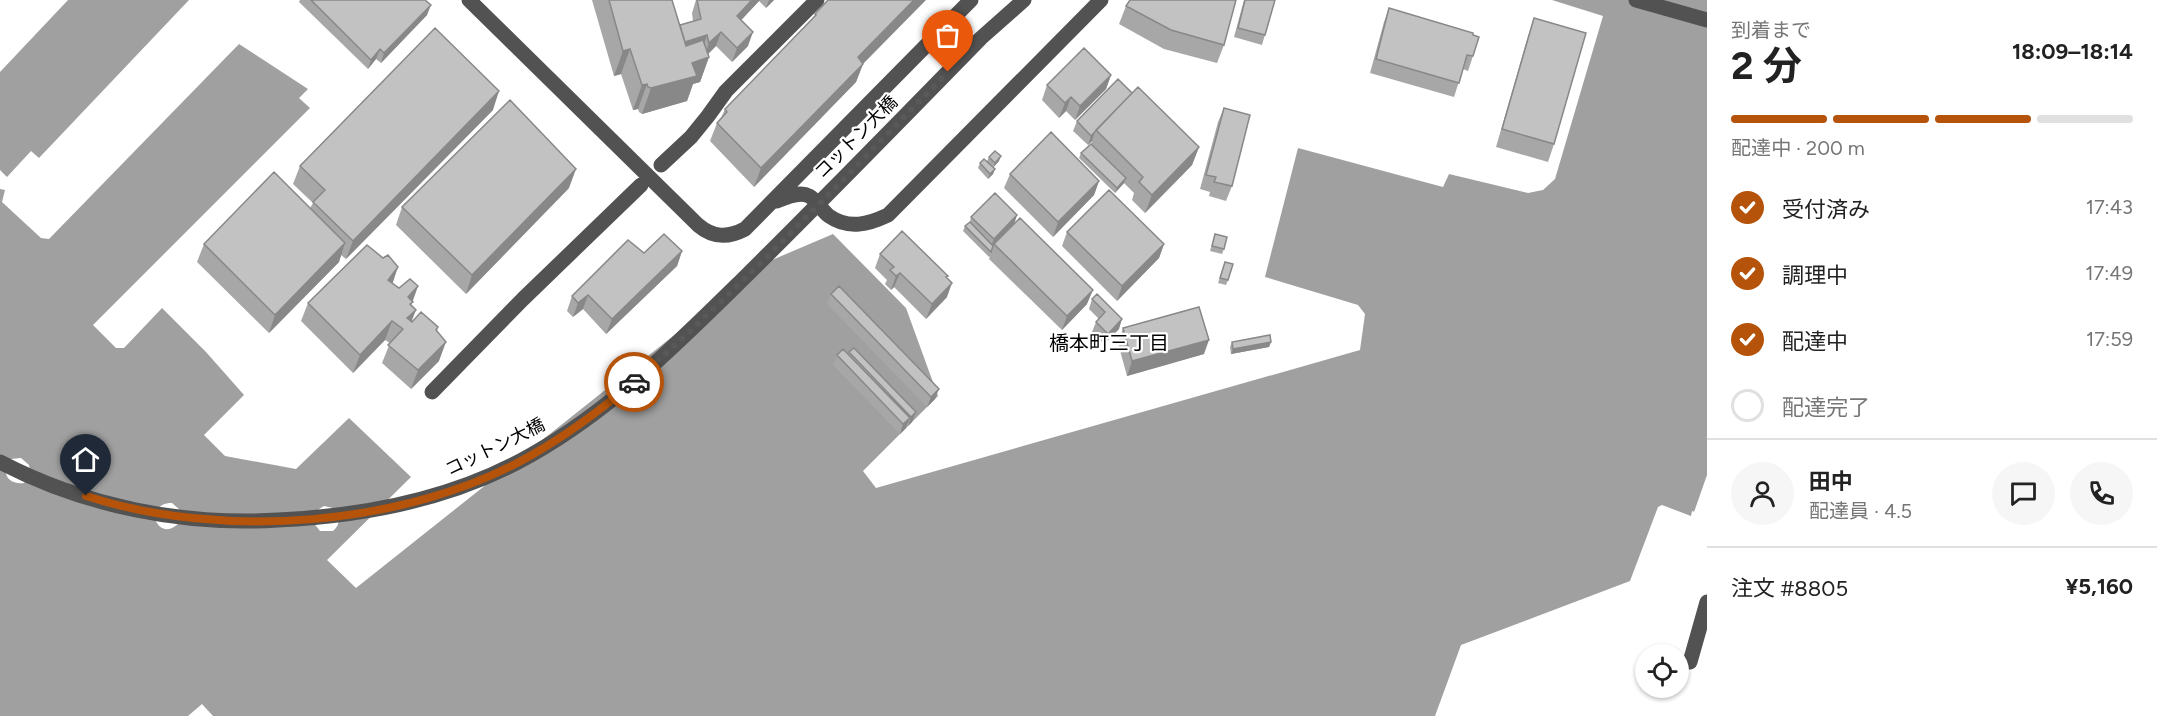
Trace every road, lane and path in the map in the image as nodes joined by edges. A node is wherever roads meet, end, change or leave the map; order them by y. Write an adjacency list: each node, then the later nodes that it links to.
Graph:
1 (469, 0): 12 (street)
2 (817, 0): 9 (street)
3 (971, 0): 8 (street)
4 (1024, 0): 14 (street, コットン大橋, bridge)
5 (1101, 0): 11 (street)
6 (1636, 0): 7 (street)
7 (1707, 20)
8 (814, 160): 11 (street); 12 (street)
9 (661, 165)
10 (641, 184): 13 (street)
11 (809, 196): 12 (street)
12 (772, 204)
13 (432, 392)
14 (0, 462)
15 (1707, 602): 16 (street)
16 (1690, 662)

